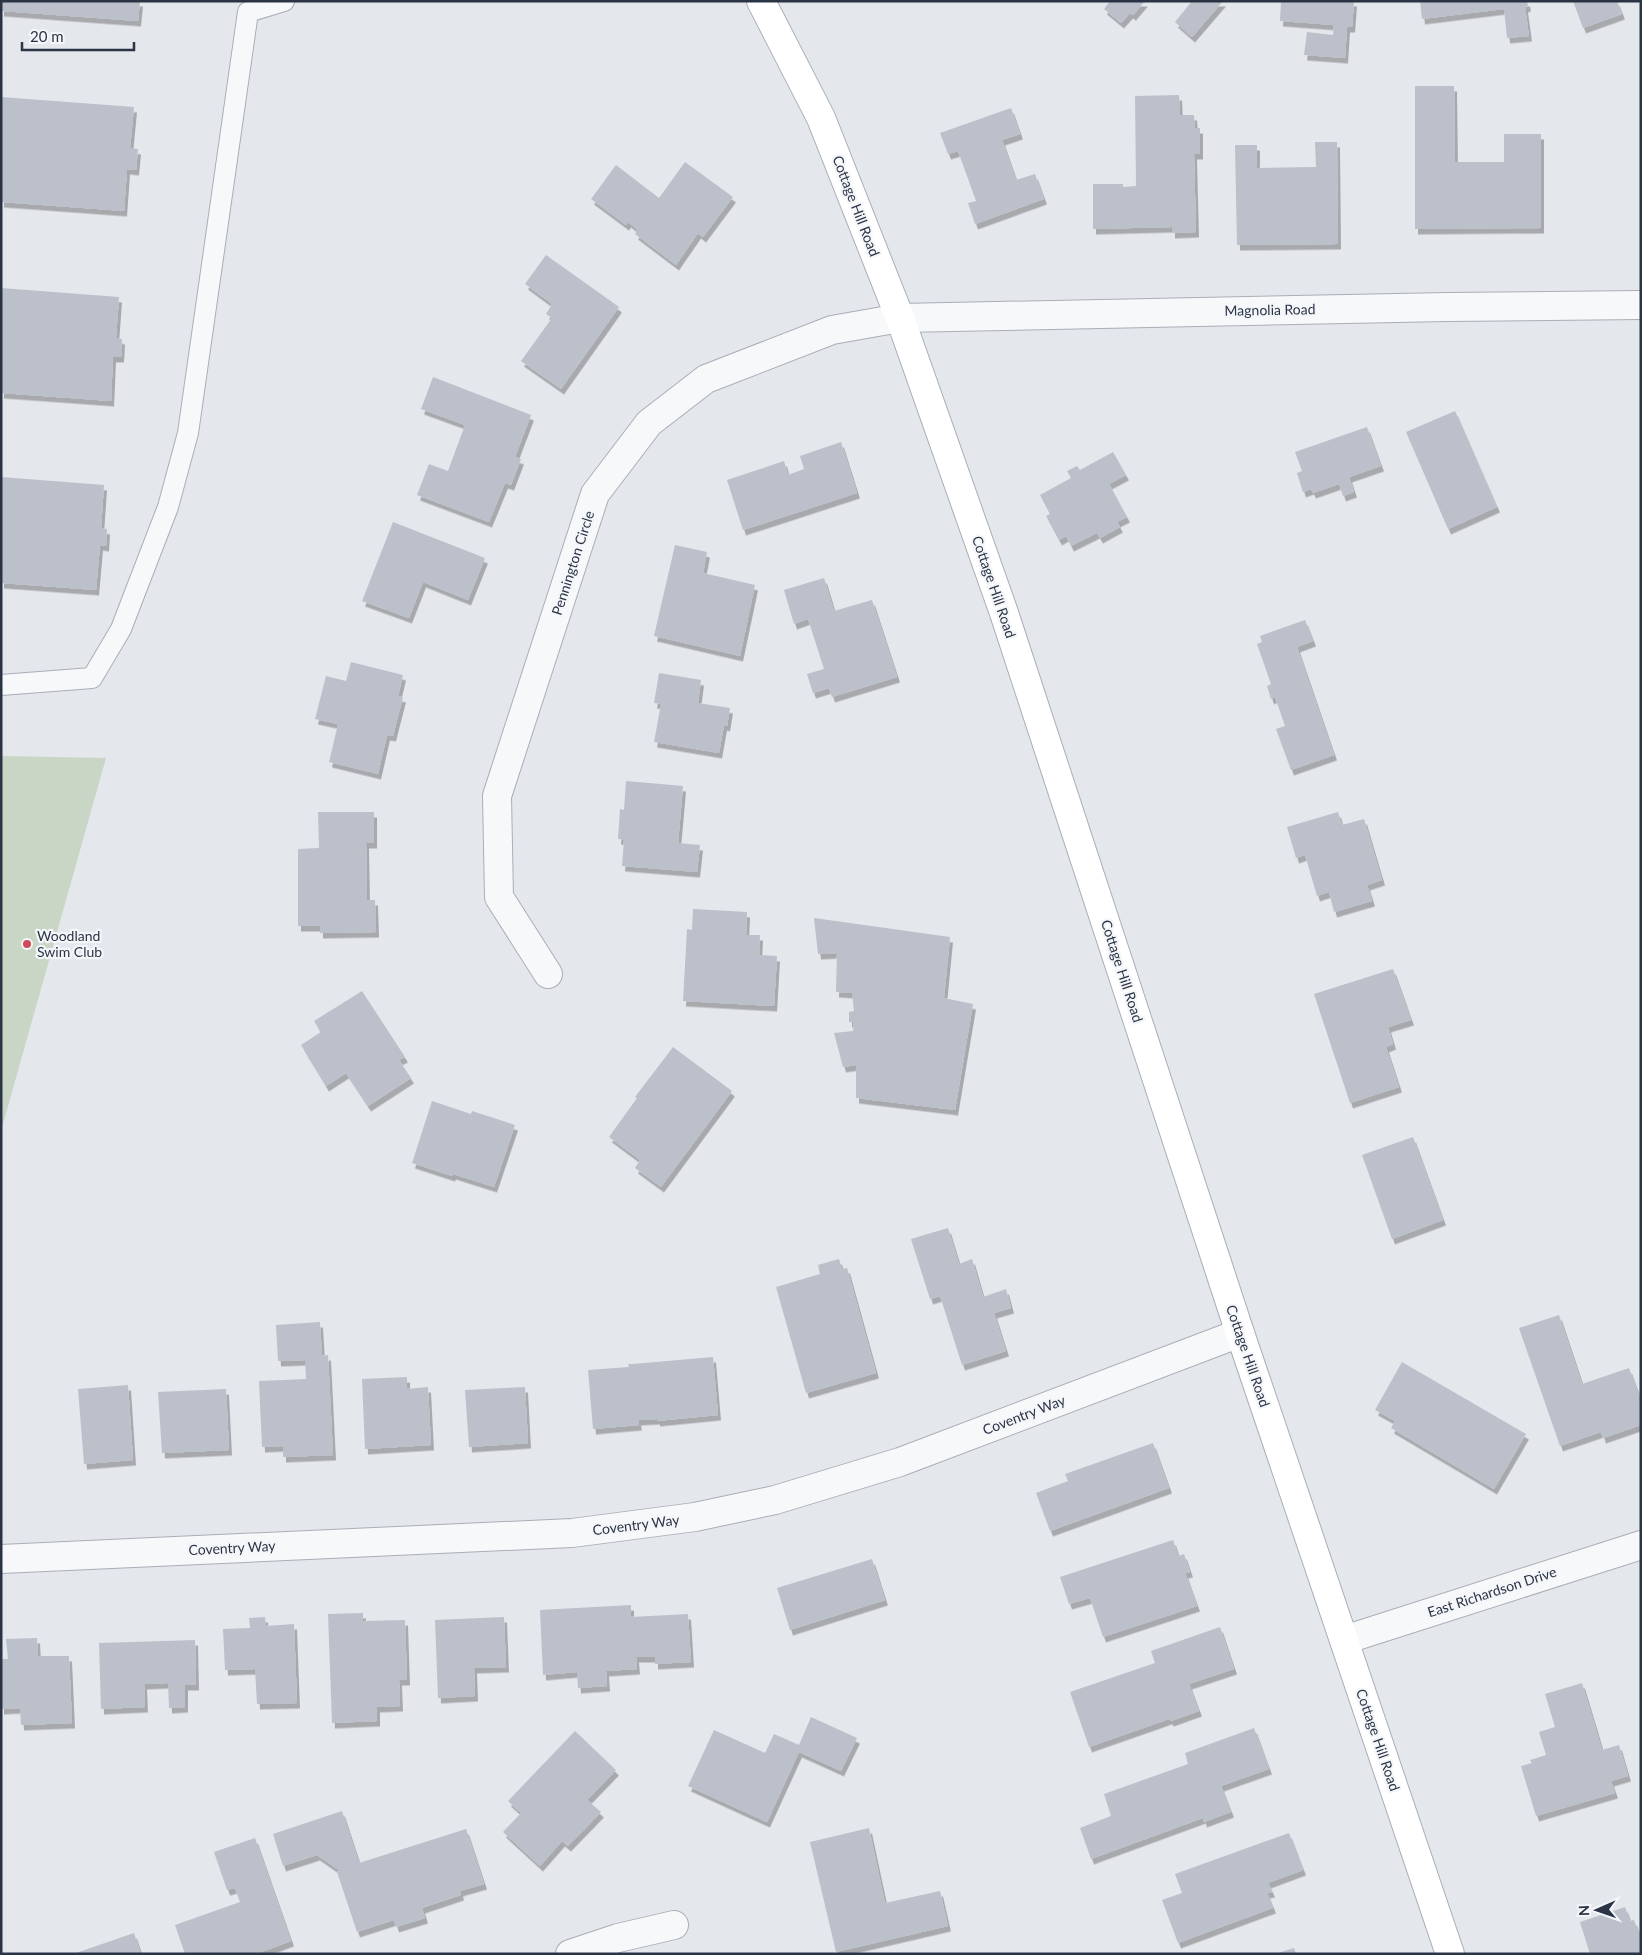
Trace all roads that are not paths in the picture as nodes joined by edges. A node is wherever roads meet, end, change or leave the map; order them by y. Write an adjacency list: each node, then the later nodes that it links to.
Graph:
1 (284, 1): 5 (lane)
2 (761, 1): 4 (street, Cottage Hill Road)
3 (1641, 305): 4 (street, Magnolia Road)
4 (900, 318): 6 (street, Pennington Circle); 7 (street, Cottage Hill Road)
5 (1, 685)
6 (548, 974)
7 (1240, 1333): 9 (street, Coventry Way); 10 (street, Cottage Hill Road)
8 (1641, 1545): 10 (street, East Richardson Drive)
9 (1, 1559)
10 (1344, 1640): 13 (street, Cottage Hill Road)
11 (674, 1925): 12 (street)
12 (570, 1954)
13 (1450, 1954)

